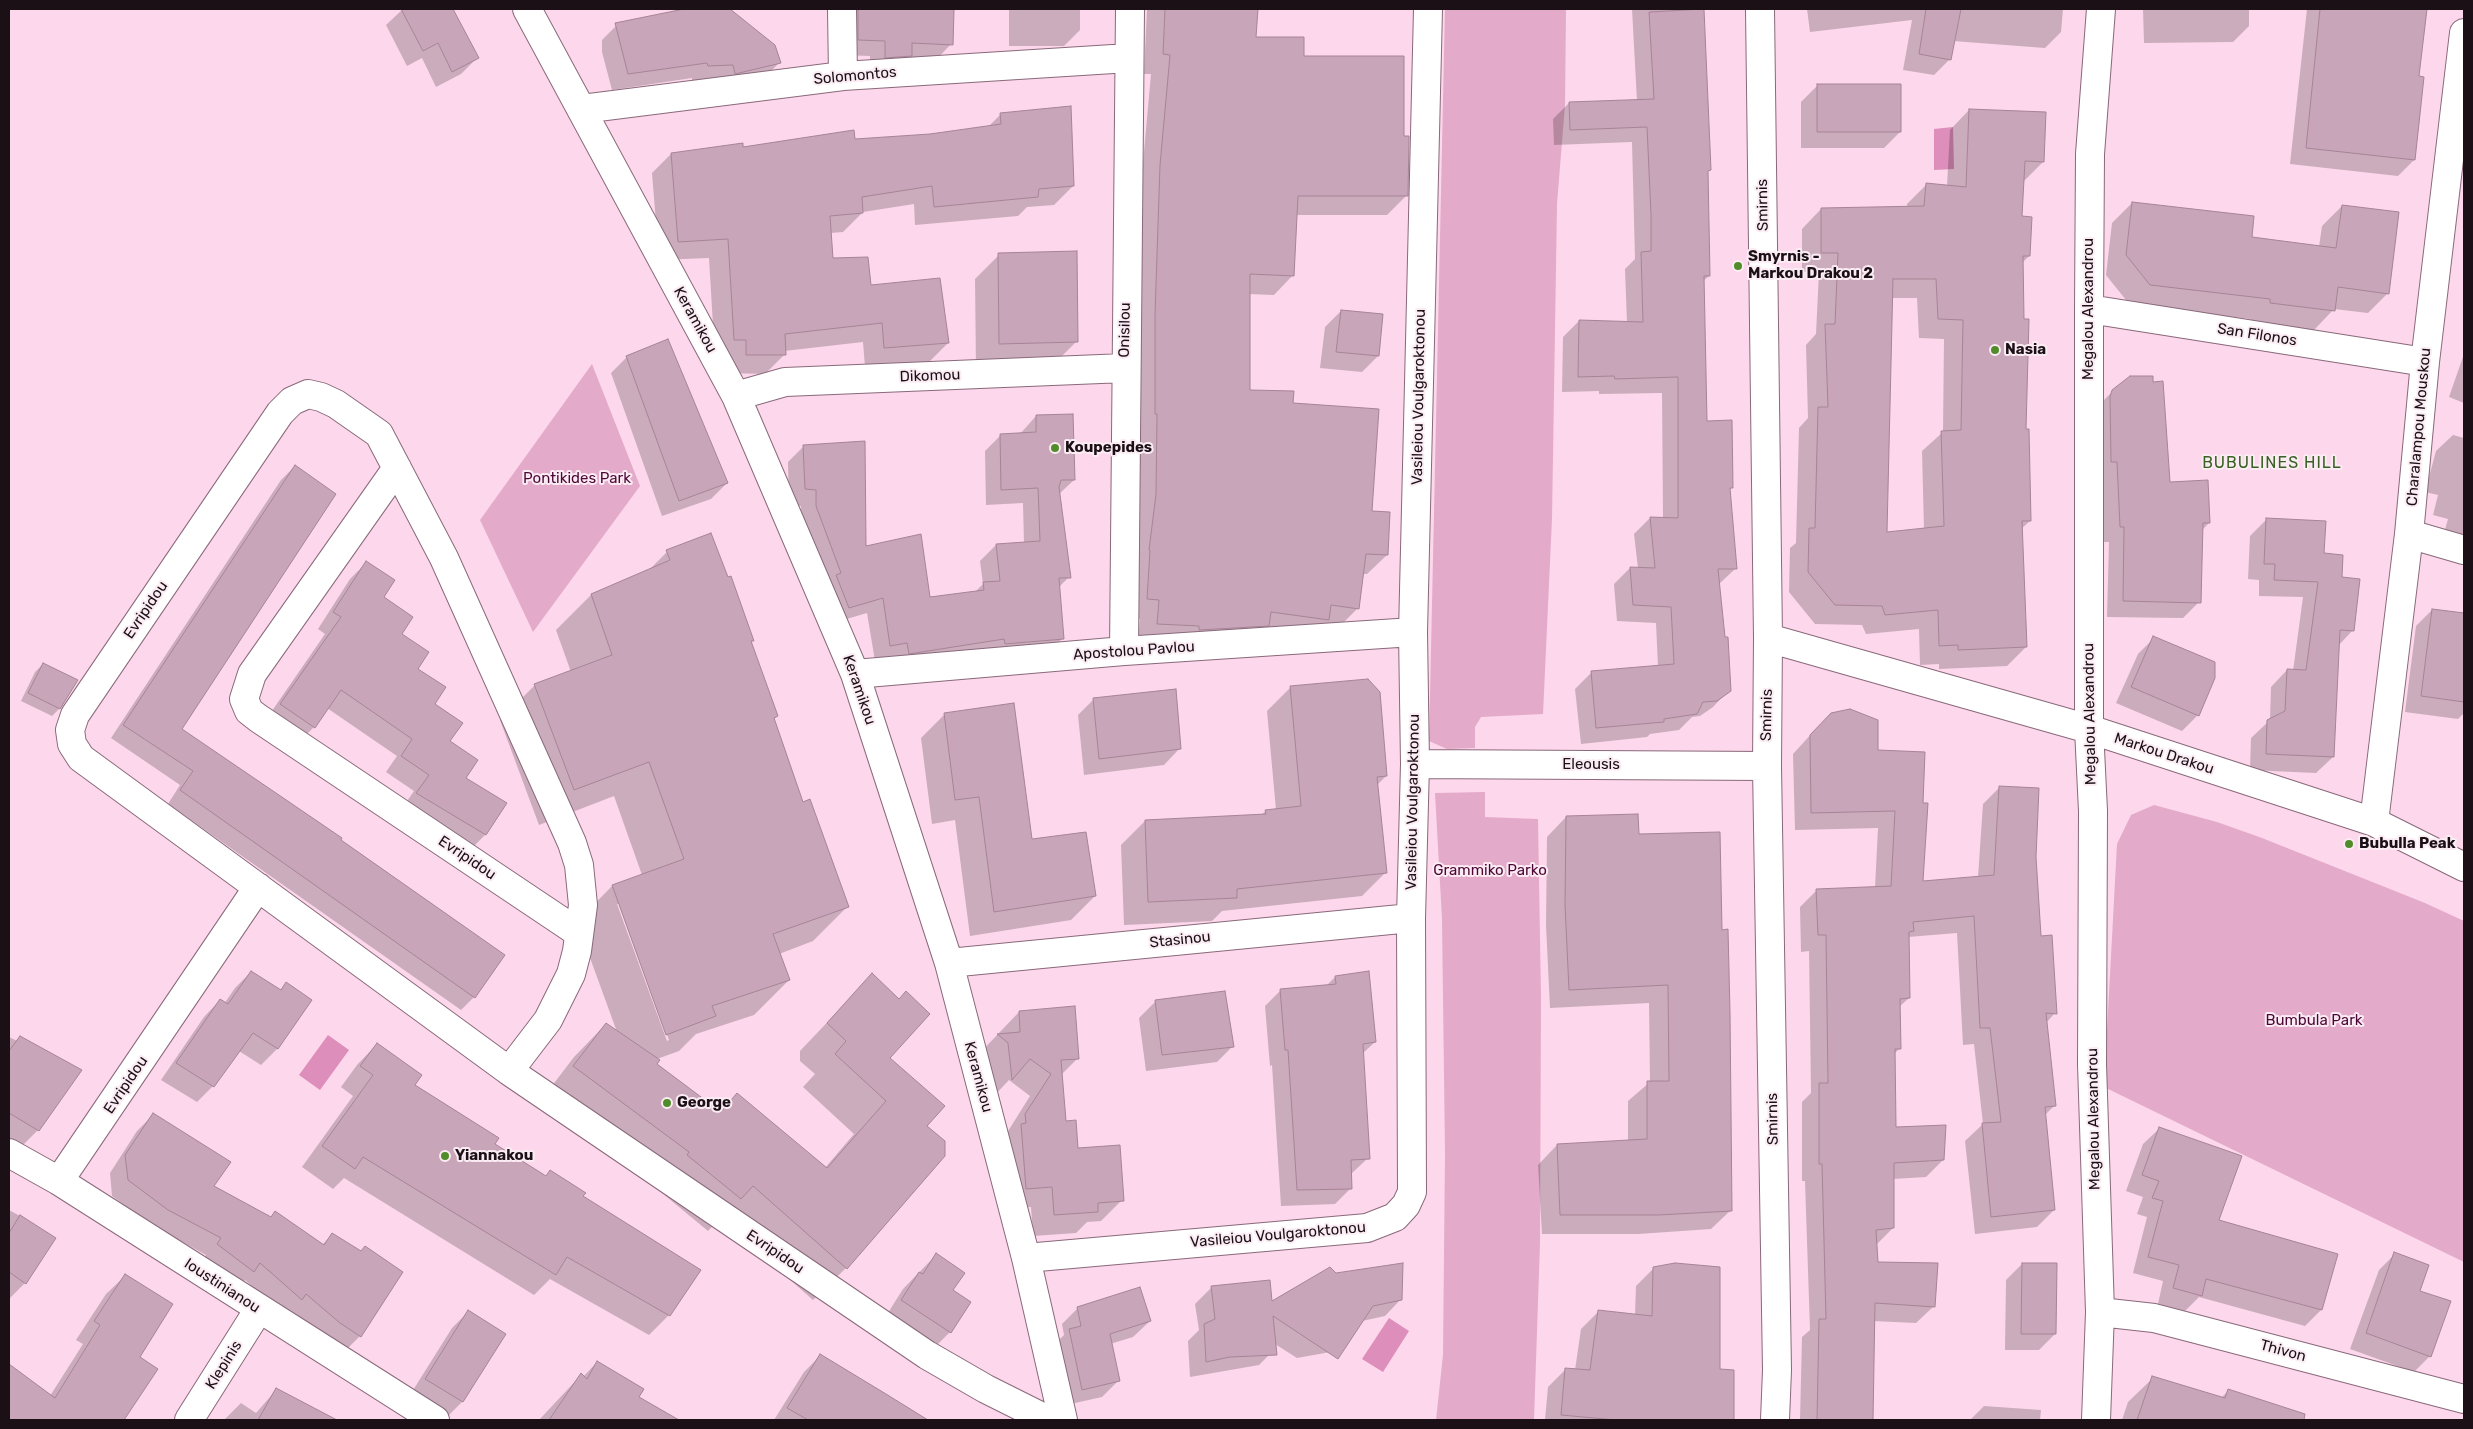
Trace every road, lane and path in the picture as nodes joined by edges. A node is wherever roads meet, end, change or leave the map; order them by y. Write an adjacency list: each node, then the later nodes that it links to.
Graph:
1 (527, 9): 10 (street, Keramikou)
2 (842, 9): 9 (street)
3 (1130, 9): 8 (street, Onisilou)
4 (1428, 9): 19 (street, Vasileiou Voulgaroktonou)
5 (1760, 9): 20 (street, Smirnis)
6 (2101, 9): 12 (street, Megalou Alexandrou)
7 (2464, 33): 11 (street, Charalampou Mouskou)
8 (1129, 58): 9 (street, Solomontos); 14 (street, Onisilou)
9 (843, 76): 10 (street, Solomontos)
10 (582, 109): 15 (street, Keramikou)
11 (2454, 219): 13 (street, Charalampou Mouskou)
12 (2089, 309): 13 (street, San Filonos); 23 (street, Megalou Alexandrou)
13 (2425, 362): 17 (street, Charalampou Mouskou)
14 (1125, 368): 15 (street, Dikomou); 21 (street, Onisilou)
15 (736, 396): 22 (street, Keramikou)
16 (397, 468): 28 (street, Evripidou); 30 (street, Evripidou); 30 (street, Evripidou)
17 (2409, 534): 18 (street); 26 (street, Charalampou Mouskou)
18 (2464, 550)
19 (1413, 632): 21 (street, Apostolou Pavlou); 24 (street, Vasileiou Voulgaroktonou)
20 (1768, 638): 23 (street, Markou Drakou); 25 (street, Smirnis)
21 (1124, 651): 22 (street, Apostolou Pavlou)
22 (855, 674): 31 (street, Keramikou)
23 (2088, 729): 26 (street, Markou Drakou); 37 (street, Megalou Alexandrou)
24 (1415, 764): 25 (street, Eleousis); 29 (street, Vasileiou Voulgaroktonou)
25 (1767, 766): 43 (street, Smirnis)
26 (2374, 822): 27 (street, Markou Drakou)
27 (2464, 866)
28 (258, 887): 32 (street, Evripidou); 34 (street, Evripidou)
29 (1411, 918): 31 (street, Stasinou); 35 (street, Vasileiou Voulgaroktonou)
30 (579, 933): 32 (street, Evripidou)
31 (948, 962): 35 (street, Keramikou)
32 (509, 1071): 41 (street, Evripidou)
33 (9, 1153): 34 (street, Ioustinianou)
34 (59, 1181): 36 (street, Ioustinianou)
35 (1026, 1258): 42 (street, Keramikou)
36 (259, 1309): 39 (street, Klepinis); 40 (street, Ioustinianou)
37 (2100, 1312): 38 (street, Thivon); 44 (street, Megalou Alexandrou)
38 (2464, 1399)
39 (189, 1420)
40 (435, 1420)
41 (1048, 1420)
42 (1063, 1420)
43 (1775, 1420)
44 (2096, 1420)

